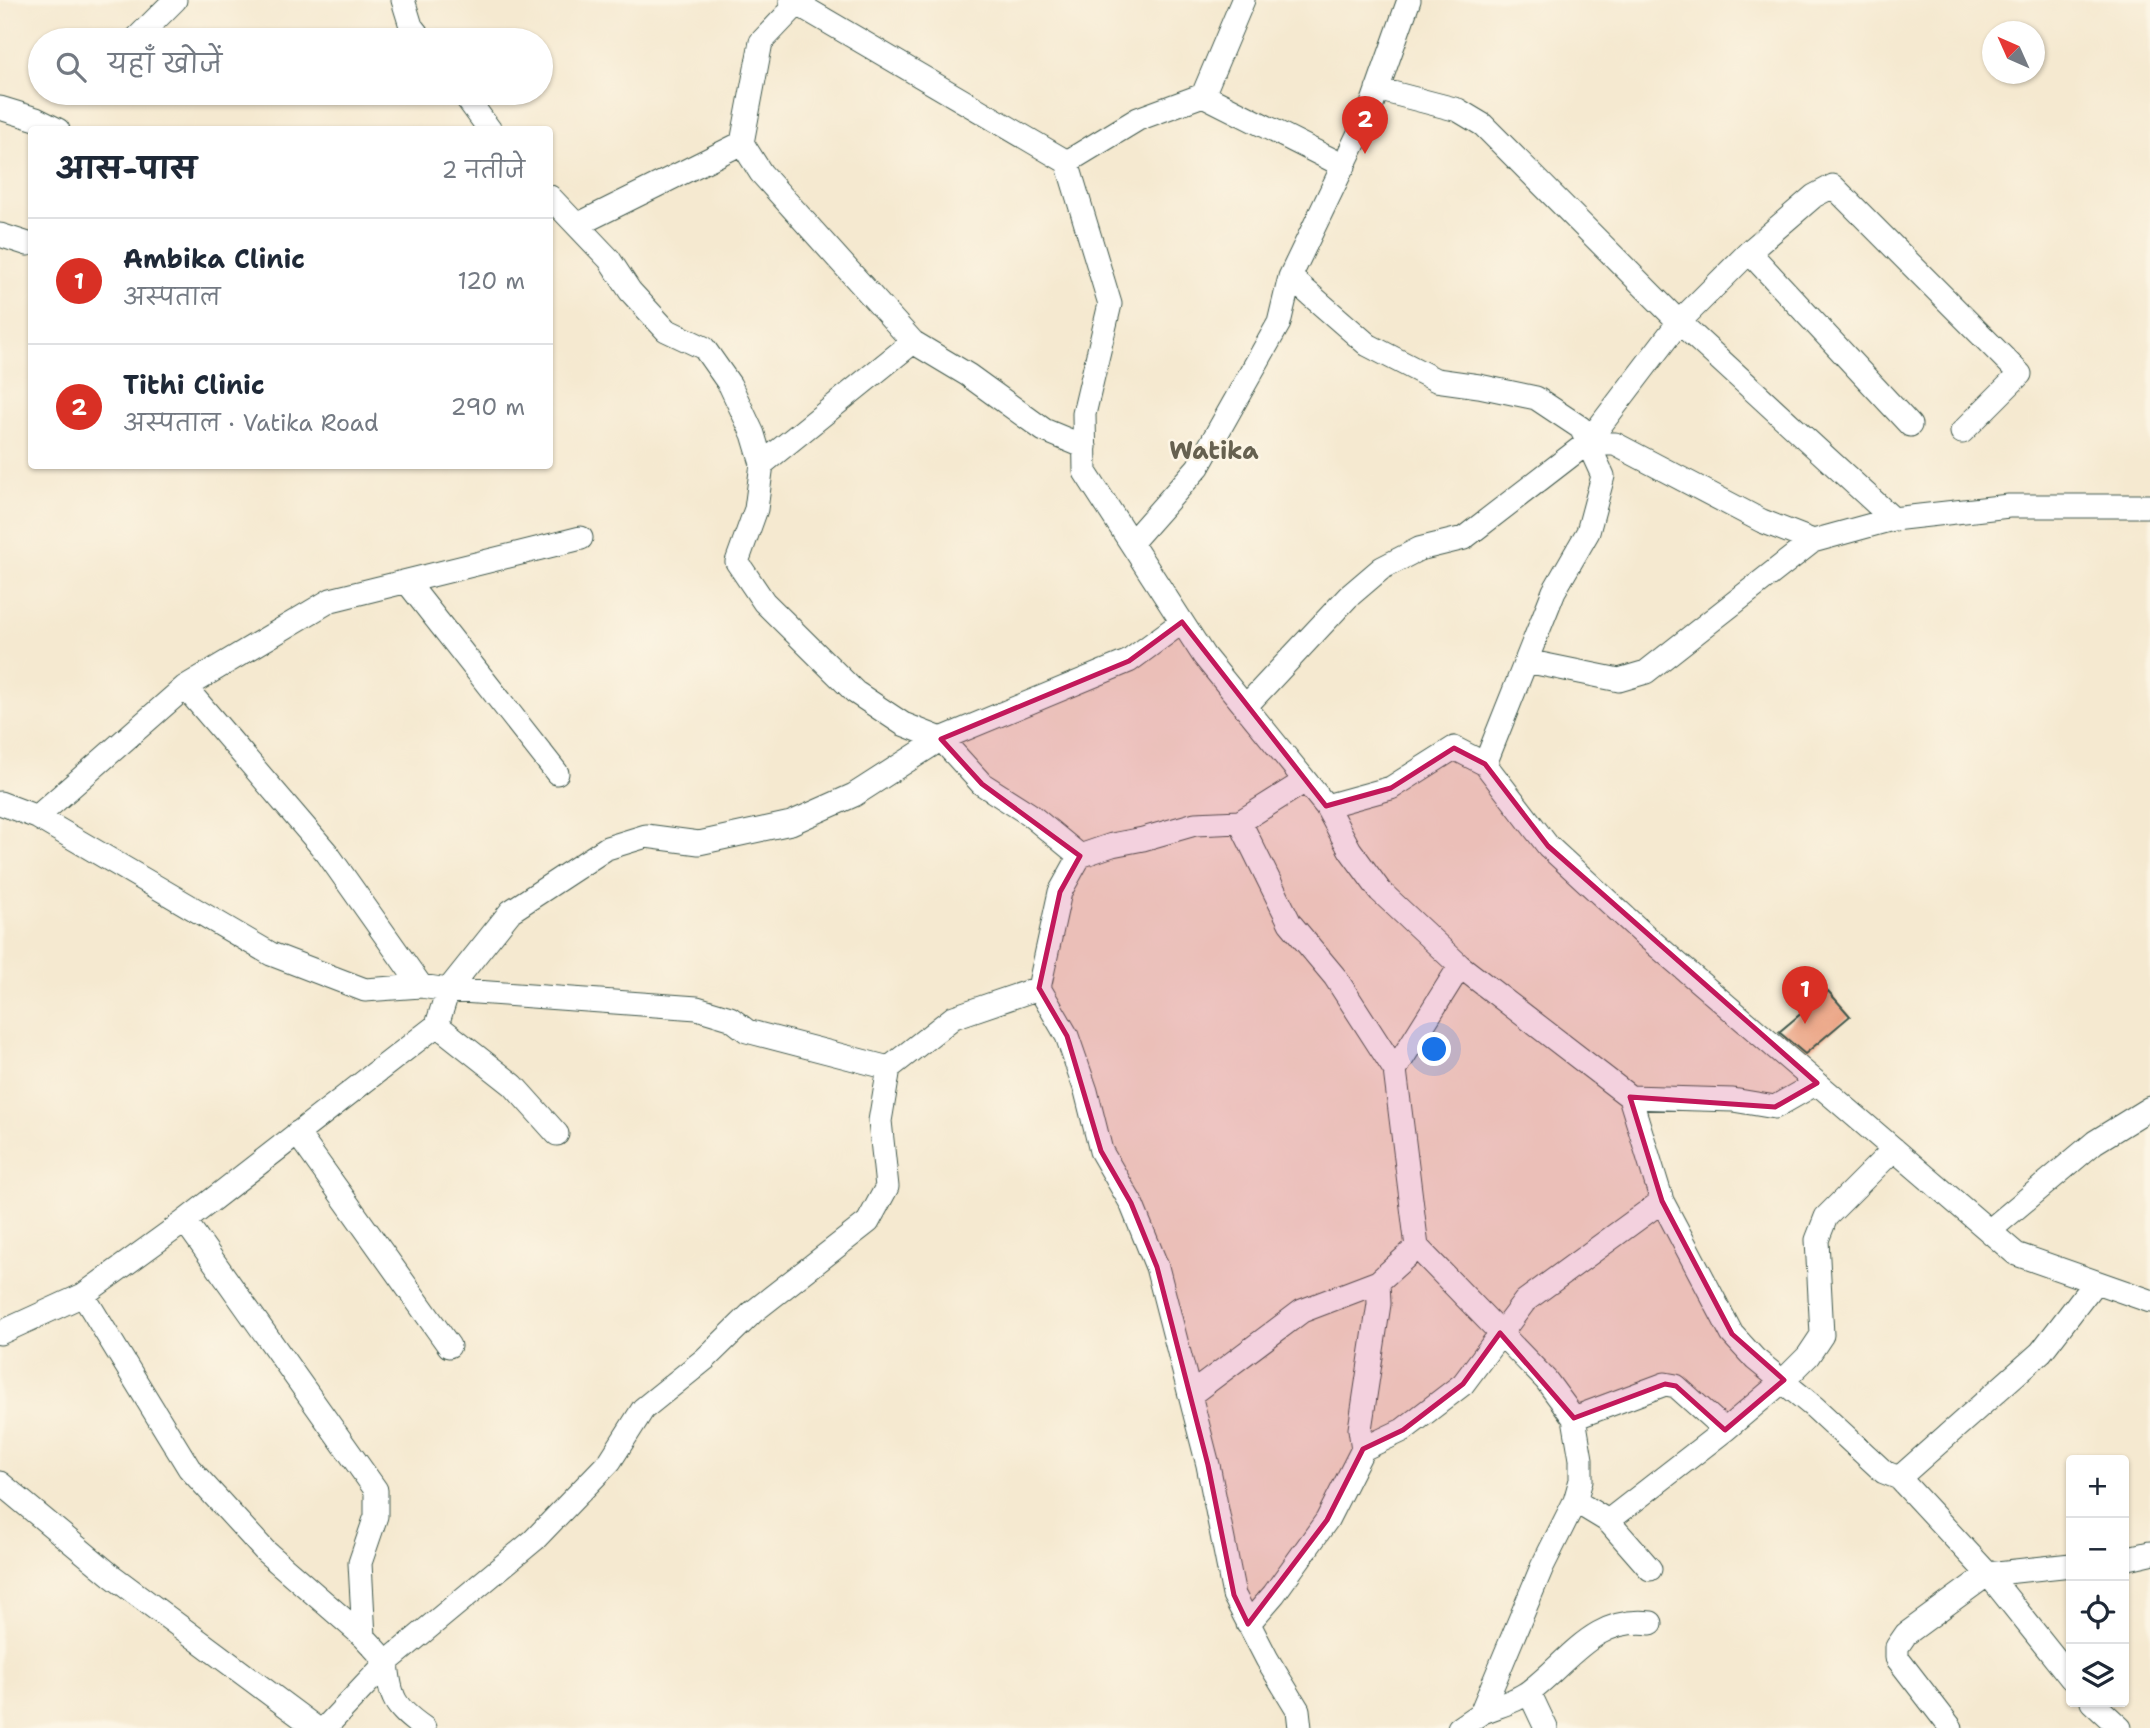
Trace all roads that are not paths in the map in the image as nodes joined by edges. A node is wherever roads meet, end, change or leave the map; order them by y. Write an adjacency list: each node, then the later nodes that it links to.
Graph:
1 (175, 0): 6 (street)
2 (403, 0): 7 (street)
3 (1409, 0): 8 (street)
4 (796, 2): 14 (street); 15 (street)
5 (1239, 2): 9 (street)
6 (147, 28)
7 (413, 28)
8 (1377, 89): 16 (street); 23 (street)
9 (1203, 95): 15 (street); 16 (street)
10 (472, 105): 13 (street)
11 (0, 108): 12 (street)
12 (50, 126)
13 (487, 126)
14 (742, 142): 18 (street); 24 (street)
15 (1067, 162): 28 (street)
16 (1343, 166): 22 (street)
17 (553, 200): 18 (street)
18 (577, 225): 29 (street)
19 (0, 234): 20 (street)
20 (28, 244)
21 (1749, 252): 23 (street); 25 (street); 26 (street)
22 (1290, 277): 27 (street); 34 (street)
23 (1679, 322): 27 (street); 31 (street)
24 (913, 342): 28 (street); 29 (street)
25 (1910, 425)
26 (1962, 432)
27 (1587, 443): 33 (street); 37 (street); 39 (street)
28 (1085, 447): 34 (street)
29 (762, 464): 40 (street)
30 (2150, 506): 31 (street)
31 (1894, 519): 33 (street)
32 (581, 538): 35 (street)
33 (1813, 541): 37 (street)
34 (1131, 543): 36 (street)
35 (407, 582): 38 (street); 42 (street)
36 (1182, 622): 39 (street); 40 (street)
37 (1526, 661): 41 (street)
38 (185, 687): 46 (street); 50 (street)
39 (1245, 707): 43 (street)
40 (941, 740): 48 (street); 52 (street)
41 (1485, 764): 45 (street); 56 (street)
42 (557, 774)
43 (1305, 781): 45 (street); 47 (street)
44 (0, 803): 46 (street)
45 (1326, 806): 49 (street)
46 (37, 817): 50 (street)
47 (1240, 822): 48 (street); 55 (street)
48 (1080, 856): 51 (street)
49 (1460, 967): 55 (street); 57 (street)
50 (421, 986): 52 (street)
51 (1039, 988): 54 (street); 74 (street)
52 (449, 990): 53 (street); 54 (street)
53 (437, 1025): 59 (street); 60 (street)
54 (889, 1068): 90 (street)
55 (1395, 1070): 65 (street)
56 (1817, 1083): 57 (street); 61 (street)
57 (1630, 1097): 62 (street)
58 (2150, 1108): 64 (street)
59 (297, 1133): 63 (street); 72 (street)
60 (557, 1134)
61 (1894, 1149): 64 (street); 73 (street)
62 (1662, 1201): 71 (street); 73 (street)
63 (184, 1221): 68 (street); 89 (street)
64 (1989, 1231): 67 (street)
65 (1417, 1247): 66 (street); 71 (street)
66 (1378, 1282): 74 (street); 77 (street)
67 (2095, 1282): 69 (street); 78 (street)
68 (83, 1295): 70 (street); 89 (street)
69 (2150, 1301)
70 (0, 1333)
71 (1500, 1333): 75 (street); 77 (street)
72 (449, 1346)
73 (1784, 1380): 76 (street); 78 (street)
74 (1190, 1395): 88 (street)
75 (1574, 1418): 76 (street); 80 (street)
76 (1726, 1430): 81 (street)
77 (1363, 1449): 88 (street)
78 (1899, 1478): 86 (street)
79 (0, 1483): 96 (street)
80 (1575, 1501): 81 (street); 94 (street)
81 (1608, 1521): 85 (street)
82 (2150, 1553): 83 (street)
83 (2129, 1558)
84 (2066, 1566): 86 (street)
85 (1650, 1569)
86 (1988, 1574): 91 (street); 102 (street)
87 (1651, 1623): 92 (street)
88 (1248, 1624): 99 (street)
89 (364, 1637): 90 (street)
90 (387, 1662): 95 (street); 97 (street)
91 (2066, 1672)
92 (1529, 1692): 94 (street); 101 (street)
93 (2097, 1707): 103 (street)
94 (1481, 1713): 100 (street)
95 (409, 1721): 98 (street)
96 (316, 1728)
97 (325, 1728)
98 (424, 1728)
99 (1300, 1728)
100 (1459, 1728)
101 (1546, 1728)
102 (1951, 1728)
103 (2120, 1728)

